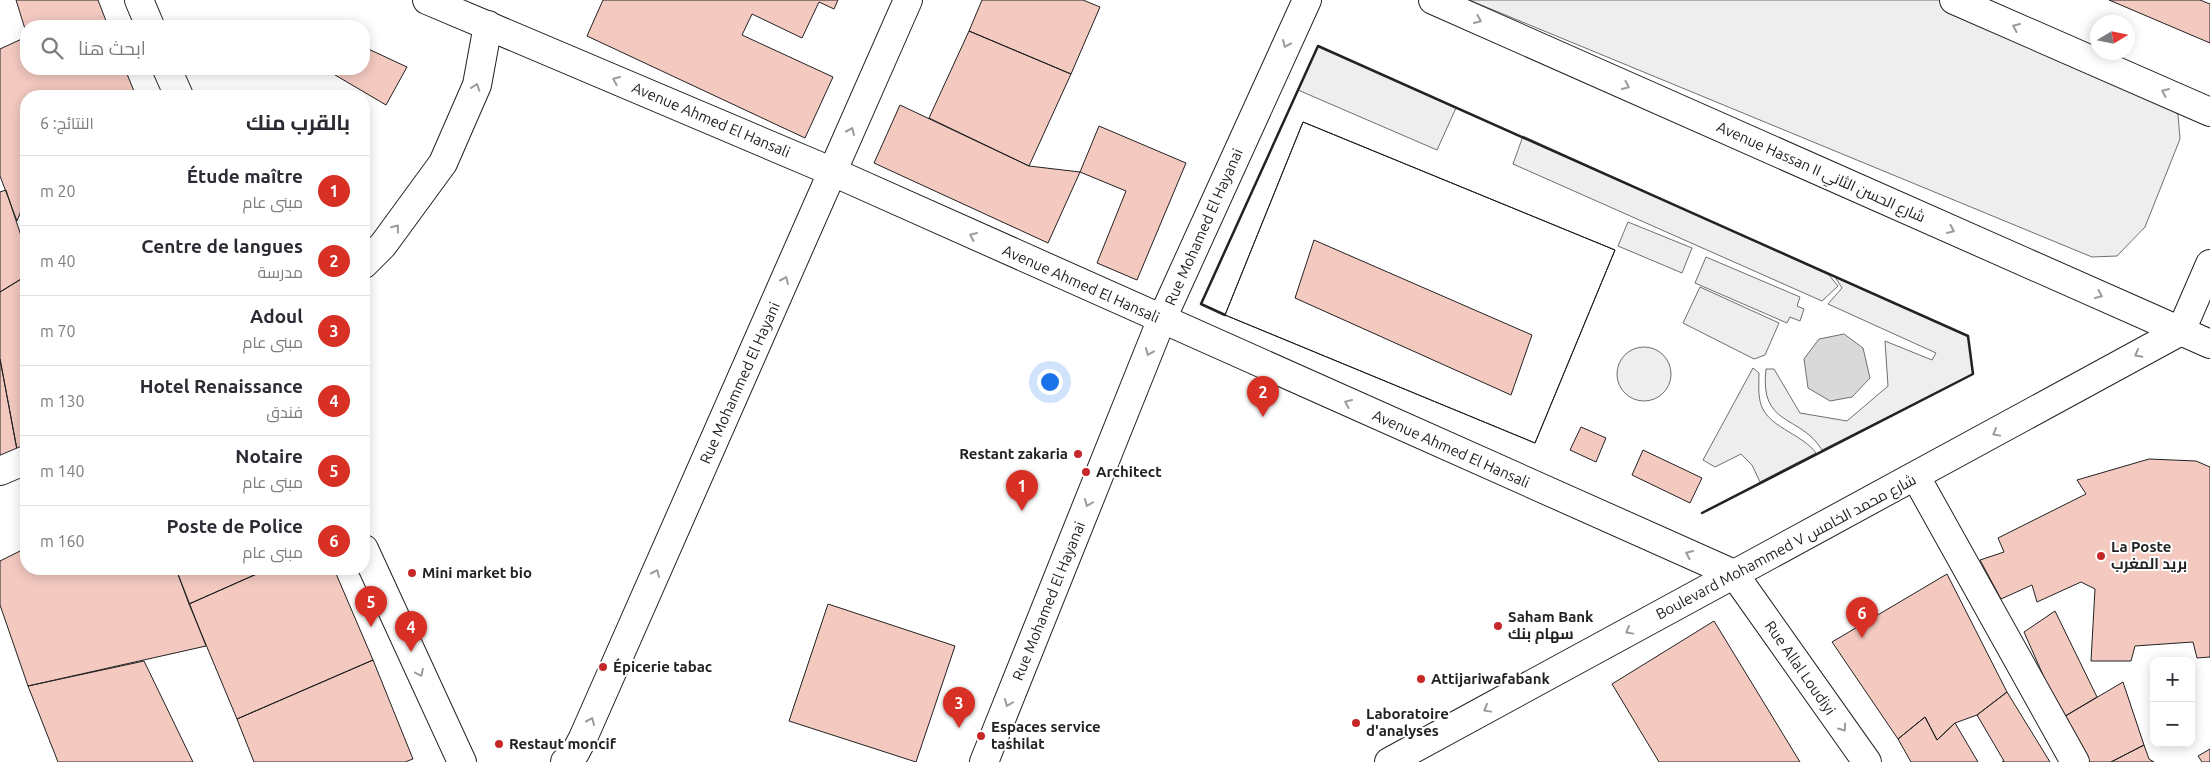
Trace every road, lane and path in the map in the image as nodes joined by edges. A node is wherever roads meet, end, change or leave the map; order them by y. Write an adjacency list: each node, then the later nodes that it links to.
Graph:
1 (139, 0): 7 (street)
2 (427, 0): 8 (street, Avenue Ahmed El Hansali)
3 (908, 0): 12 (street, Rue Mohammed El Hayani, one-way to 3)
4 (1307, 0): 15 (street, Rue Mohamed El Hayanai, one-way to 15)
5 (1433, 0): 16 (street, Avenue Hassan II شارع الحسن الثاني, one-way to 16)
6 (1954, 0): 11 (street, one-way to 6)
7 (147, 20)
8 (488, 25): 12 (street, Avenue Ahmed El Hansali, one-way to 8); 13 (street, one-way to 8)
9 (169, 75): 10 (street)
10 (176, 90)
11 (2210, 112)
12 (832, 172): 15 (street, Avenue Ahmed El Hansali, one-way to 12); 24 (street, Rue Mohammed El Hayani, one-way to 12)
13 (370, 258)
14 (2210, 264): 16 (street)
15 (1162, 320): 22 (street, Avenue Ahmed El Hansali, one-way to 15); 25 (street, Rue Mohamed El Hayanai, one-way to 25)
16 (2181, 331): 17 (street, Avenue Hassan II شارع الحسن الثاني); 20 (street, Boulevard Mohammed V شارع محمد الخامس, one-way to 20)
17 (2210, 344)
18 (20, 463): 19 (street)
19 (0, 471)
20 (1916, 477): 22 (street, Boulevard Mohammed V شارع محمد الخامس); 28 (street)
21 (370, 562): 23 (street, one-way to 23)
22 (1734, 574): 26 (street, Boulevard Mohammed V شارع محمد الخامس, one-way to 26); 27 (street, Rue Allal Loudiyi, one-way to 27)
23 (462, 762)
24 (565, 762)
25 (984, 762)
26 (1389, 762)
27 (1867, 762)
28 (2076, 762)

